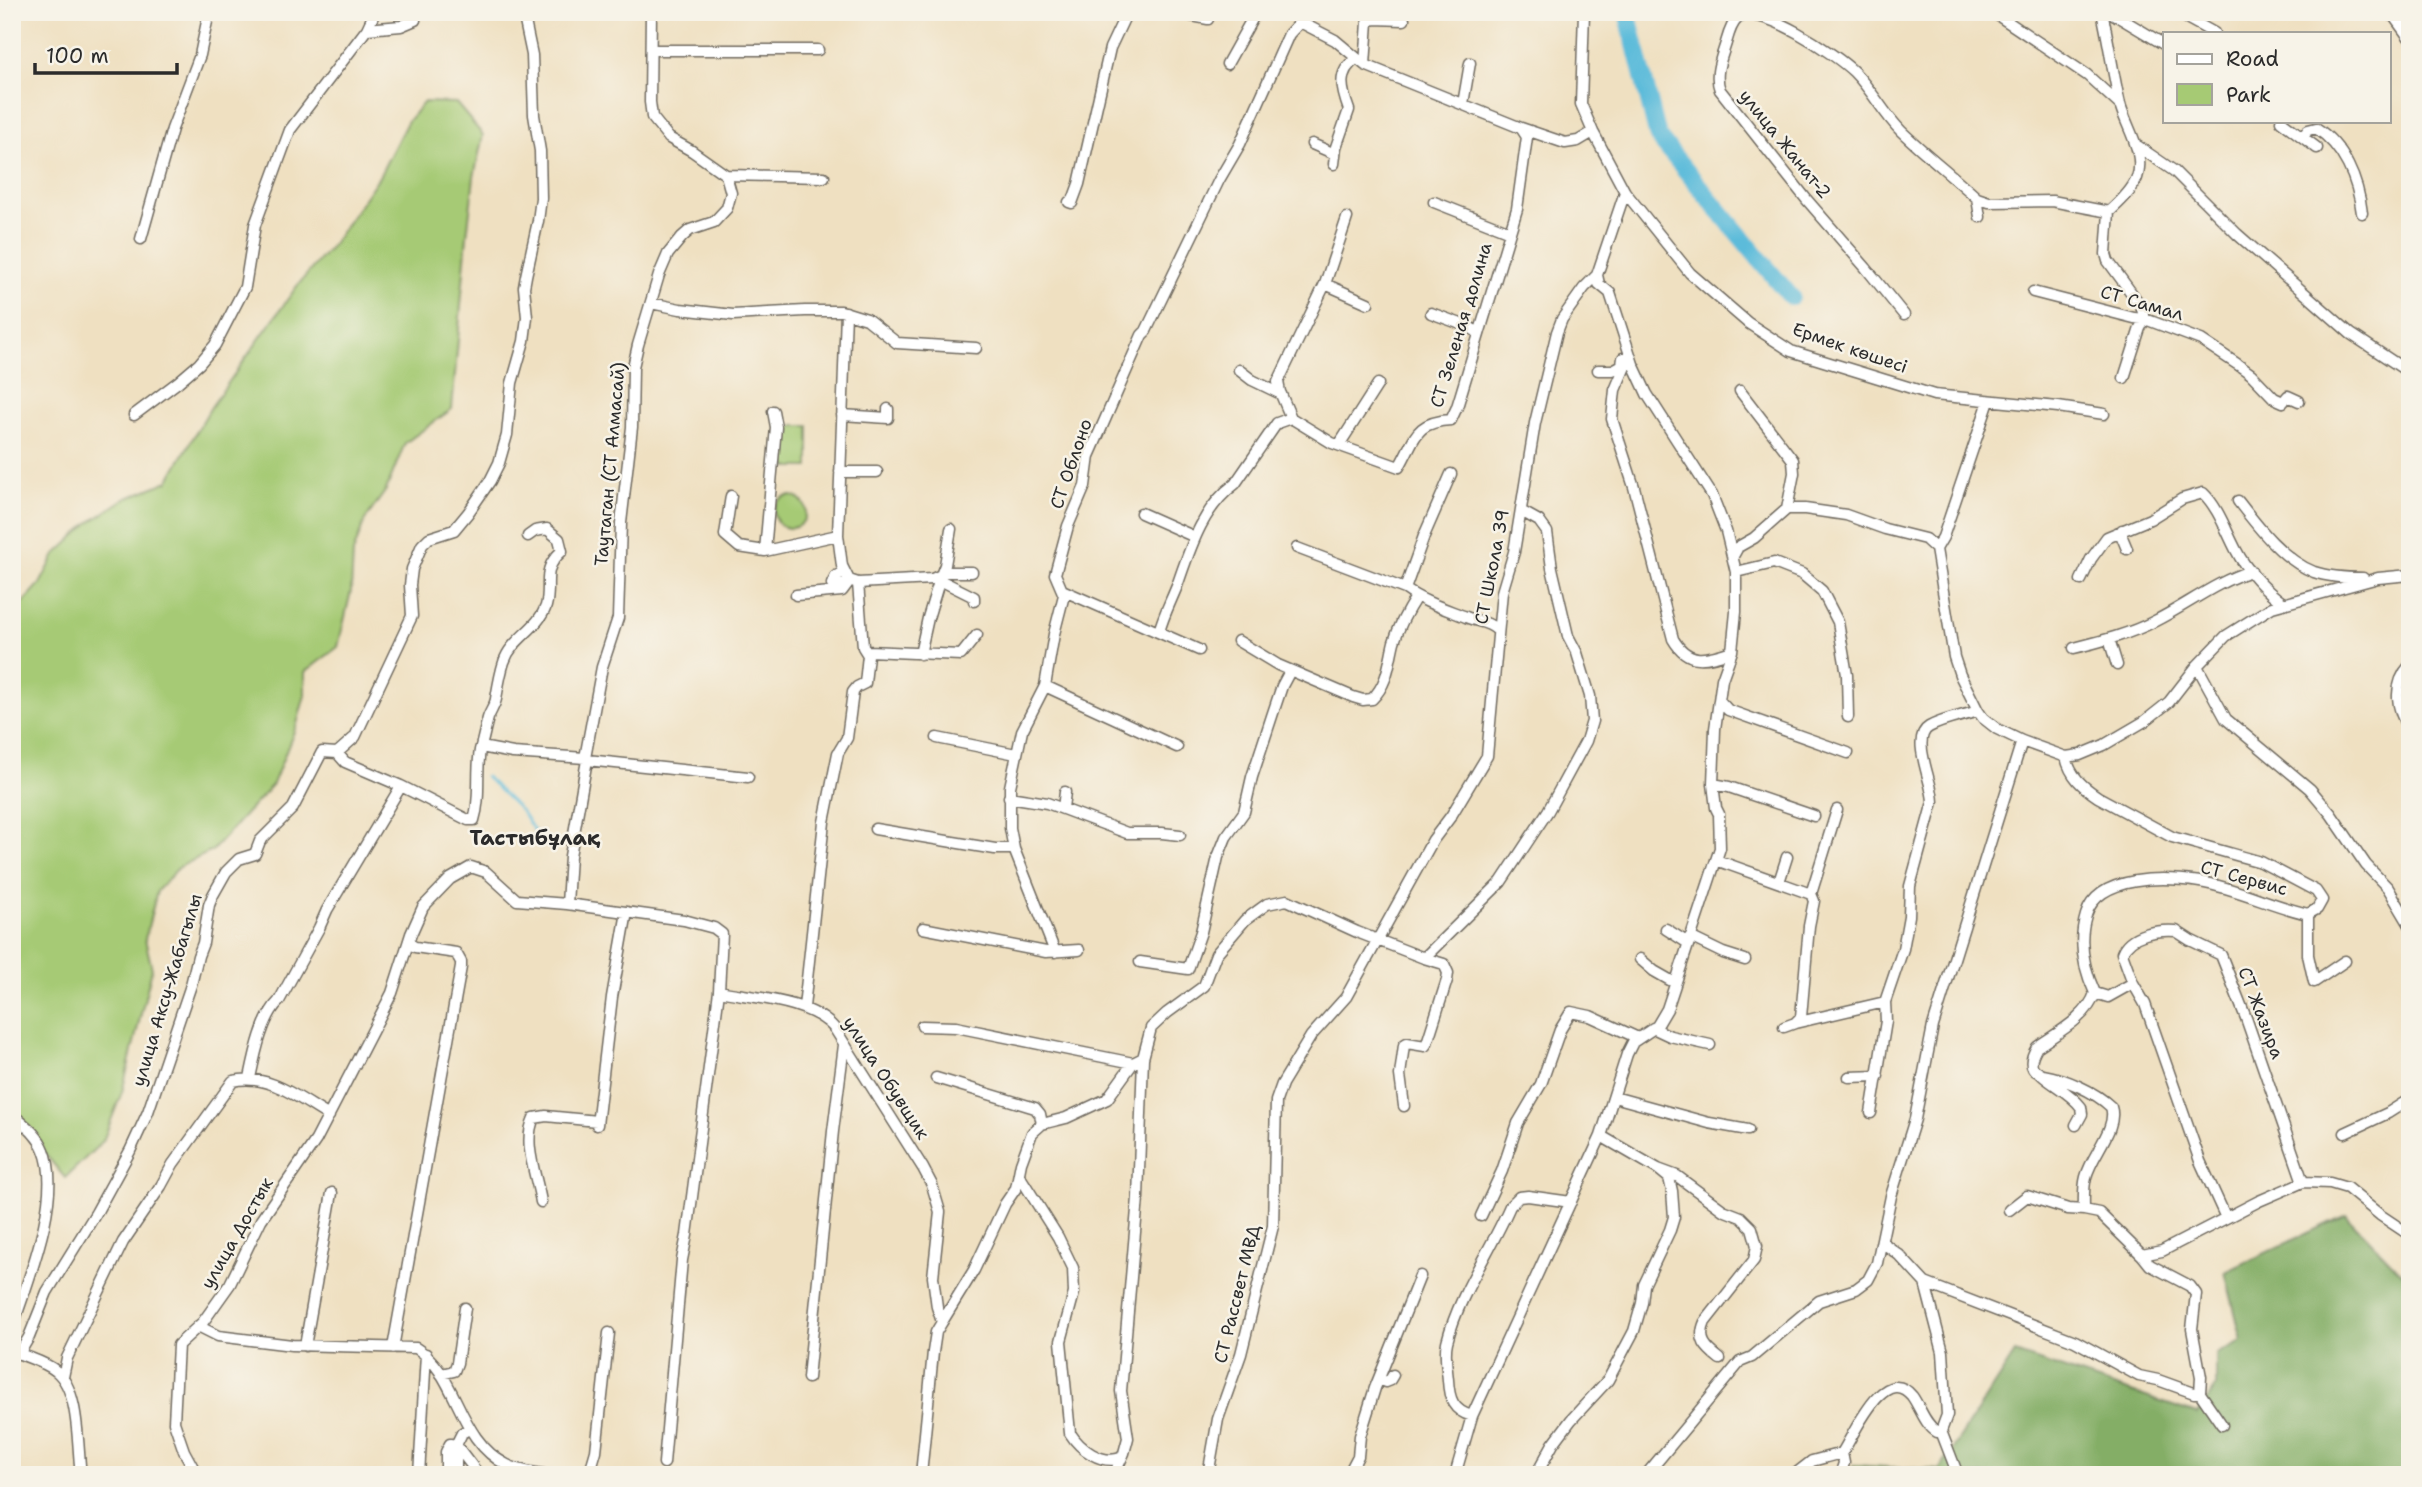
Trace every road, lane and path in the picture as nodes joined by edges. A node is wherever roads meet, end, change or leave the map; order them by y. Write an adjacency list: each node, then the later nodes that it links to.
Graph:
1 (209, 12): 48 (street)
2 (375, 12): 19 (street)
3 (523, 12): 134 (street, улица Аксу-Жабагылы)
4 (650, 12): 23 (street)
5 (1126, 12): 41 (street)
6 (1172, 12): 7 (street)
7 (1211, 12)
8 (1256, 12): 27 (street)
9 (1584, 12): 32 (street, Ермек көшесі)
10 (1993, 12): 29 (street)
11 (2102, 12): 29 (street)
12 (2110, 12): 22 (street)
13 (2176, 12): 20 (street)
14 (2392, 12): 21 (street)
15 (1740, 14): 40 (street, улица Жанат-2); 56 (street, улица Жанат-2)
16 (1297, 17): 25 (street); 104 (street, СТ Облоно)
17 (415, 20): 19 (street)
18 (1404, 20): 25 (street)
19 (367, 29): 72 (street)
20 (2212, 32)
21 (2410, 37)
22 (2163, 44)
23 (652, 50): 24 (street); 37 (street)
24 (818, 50)
25 (1361, 62): 28 (street); 34 (street)
26 (1470, 63): 28 (street)
27 (1227, 64)
28 (1463, 104): 31 (street)
29 (2120, 105): 35 (street)
30 (2282, 122): 33 (street)
31 (1521, 128): 32 (street); 47 (street, СТ Зеленая долина)
32 (1593, 132): 39 (street, Ермек көшесі)
33 (2303, 136): 36 (street); 44 (street)
34 (1312, 144)
35 (2136, 145): 43 (street); 63 (street)
36 (2317, 148)
37 (726, 175): 38 (street); 52 (street, Таутаган (СТ Алмасай))
38 (824, 177)
39 (1625, 192): 49 (street, СТ Школа 39); 68 (street, Ермек көшесі)
40 (1977, 198): 43 (street); 45 (street)
41 (1069, 202)
42 (1434, 202): 47 (street)
43 (2109, 212): 57 (street)
44 (2362, 213)
45 (1980, 217)
46 (1347, 218): 50 (street)
47 (1510, 232): 58 (street, СТ Зеленая долина)
48 (141, 239)
49 (1597, 275): 60 (street); 83 (street, СТ Школа 39)
50 (1325, 284): 53 (street); 67 (street)
51 (2034, 292): 57 (street, СТ Самал)
52 (651, 303): 54 (street); 138 (street, Таутаган (СТ Алмасай))
53 (1368, 303)
54 (846, 312): 59 (street); 73 (street)
55 (1431, 313): 58 (street)
56 (1904, 315)
57 (2145, 318): 64 (street); 69 (street, СТ Самал)
58 (1479, 333): 76 (street, СТ Зеленая долина)
59 (975, 348)
60 (1629, 350): 62 (street); 94 (street); 118 (street)
61 (1239, 370): 67 (street)
62 (1598, 370)
63 (2410, 373)
64 (2124, 378)
65 (1378, 384): 76 (street)
66 (1740, 390): 82 (street)
67 (1281, 394): 75 (street)
68 (1989, 401): 71 (street, Ермек көшесі); 91 (street)
69 (2299, 401)
70 (773, 411): 93 (street)
71 (2104, 414)
72 (134, 415)
73 (842, 415): 74 (street); 77 (street)
74 (892, 416)
75 (1291, 418): 76 (street, СТ Зеленая долина); 89 (street)
76 (1339, 445)
77 (840, 472): 78 (street); 87 (street)
78 (877, 472)
79 (1451, 474): 103 (street)
80 (731, 496): 93 (street)
81 (2238, 501): 100 (street)
82 (1787, 509): 91 (street); 94 (street)
83 (1521, 511): 110 (street, СТ Школа 39); 165 (street)
84 (1141, 513): 89 (street)
85 (951, 529): 99 (street)
86 (2122, 530): 92 (street); 95 (street); 102 (street)
87 (838, 535): 93 (street); 101 (street)
88 (528, 536): 132 (street)
89 (1195, 537): 111 (street)
90 (1297, 548): 103 (street)
91 (1936, 549): 127 (street)
92 (2127, 549)
93 (765, 551)
94 (1733, 556): 97 (street)
95 (2251, 571): 109 (street); 113 (street)
96 (972, 572): 99 (street)
97 (1736, 572): 118 (street); 128 (street)
98 (2410, 575): 100 (street)
99 (941, 576): 101 (street); 108 (street); 119 (street)
100 (2378, 579): 109 (street)
101 (850, 580): 105 (street); 105 (street); 117 (street)
102 (2081, 580)
103 (1405, 589): 107 (street)
104 (1062, 590): 111 (street); 124 (street, СТ Облоно)
105 (818, 593): 106 (street)
106 (796, 594)
107 (1416, 597): 110 (street); 123 (street)
108 (974, 601)
109 (2276, 602): 122 (street)
110 (1497, 630): 160 (street, СТ Школа 39)
111 (1159, 632): 116 (street)
112 (976, 635): 119 (street)
113 (2109, 639): 115 (street); 120 (street)
114 (1238, 641): 123 (street)
115 (2074, 648)
116 (1199, 650)
117 (868, 651): 119 (street); 175 (street)
118 (1732, 651): 125 (street)
119 (920, 654)
120 (2117, 665)
121 (2410, 665): 126 (street)
122 (2197, 666): 137 (street); 157 (street)
123 (1290, 671): 168 (street)
124 (1045, 686): 133 (street); 136 (street, СТ Облоно)
125 (1719, 701): 135 (street); 140 (street)
126 (2404, 710): 129 (street)
127 (1978, 711): 131 (street); 174 (street)
128 (1848, 717)
129 (2410, 731)
130 (937, 738): 136 (street)
131 (2022, 741): 137 (street); 209 (street)
132 (481, 747): 138 (street); 141 (street)
133 (1177, 747)
134 (337, 753): 141 (street); 222 (street, улица Аксу-Жабагылы)
135 (1848, 753)
136 (1016, 754): 143 (street, СТ Облоно)
137 (2066, 757): 156 (street, СТ Сервис)
138 (586, 759): 139 (street); 154 (street, Таутаган (СТ Алмасай))
139 (748, 777)
140 (1713, 784): 146 (street); 151 (street)
141 (401, 786): 185 (street)
142 (1065, 792): 144 (street)
143 (1009, 797): 144 (street); 149 (street, СТ Облоно)
144 (1063, 808): 148 (street)
145 (1838, 810): 153 (street)
146 (1814, 816)
147 (875, 829): 149 (street)
148 (1180, 835)
149 (1014, 849): 164 (street, СТ Облоно)
150 (1787, 857): 152 (street)
151 (1716, 860): 152 (street); 161 (street)
152 (1779, 882): 153 (street)
153 (1811, 894): 174 (street)
154 (567, 904): 155 (street); 162 (street, улица Достык)
155 (627, 912): 172 (street); 202 (street)
156 (2308, 914): 169 (street); 173 (street, СТ Сервис)
157 (2410, 925)
158 (923, 928): 164 (street)
159 (1666, 929): 161 (street)
160 (1378, 940): 165 (street); 181 (street); 249 (street, СТ Рассвет МВД)
161 (1689, 940): 167 (street); 170 (street)
162 (410, 944): 192 (street, улица Достык); 221 (street)
163 (1079, 950): 164 (street)
164 (1055, 952)
165 (1424, 958): 189 (street)
166 (1640, 960): 170 (street)
167 (1745, 960)
168 (1140, 961)
169 (2345, 961)
170 (1675, 983): 177 (street)
171 (2133, 983): 173 (street); 200 (street, СТ Жазира); 207 (street)
172 (719, 991): 175 (street, улица Обувщик); 238 (street)
173 (2095, 993): 182 (street)
174 (1885, 1002): 183 (street)
175 (804, 1007): 179 (street, улица Обувщик)
176 (922, 1026): 181 (street)
177 (1653, 1028): 178 (street); 180 (street)
178 (1638, 1038): 187 (street); 206 (street)
179 (844, 1045): 216 (street, улица Обувщик); 228 (street)
180 (1710, 1045)
181 (1138, 1060): 193 (street); 237 (street)
182 (2043, 1075): 194 (street); 205 (street)
183 (1878, 1076): 184 (street); 190 (street)
184 (1849, 1077)
185 (250, 1078): 192 (street); 225 (street)
186 (936, 1079): 193 (street)
187 (1614, 1097): 195 (street); 197 (street)
188 (2410, 1099): 196 (street)
189 (1404, 1106)
190 (1871, 1113)
191 (12, 1114): 218 (street)
192 (329, 1116): 217 (street, улица Достык)
193 (1042, 1124): 199 (street)
194 (2076, 1125)
195 (1748, 1130)
196 (2345, 1133)
197 (1601, 1136): 198 (street); 203 (street)
198 (1658, 1170): 224 (street); 252 (street)
199 (1019, 1175): 216 (street); 237 (street)
200 (2303, 1182): 207 (street); 208 (street)
201 (332, 1193): 220 (street)
202 (541, 1202)
203 (1571, 1202): 231 (street); 231 (street)
204 (2009, 1210): 205 (street)
205 (2084, 1210): 211 (street)
206 (1481, 1216)
207 (2226, 1217): 210 (street)
208 (2410, 1235)
209 (1882, 1242): 214 (street); 253 (street)
210 (2155, 1254): 211 (street); 212 (street)
211 (2142, 1255): 212 (street)
212 (2150, 1265): 230 (street)
213 (1420, 1276): 229 (street)
214 (1925, 1283): 230 (street); 234 (street)
215 (465, 1308): 226 (street)
216 (942, 1322): 247 (street, улица Обувщик)
217 (198, 1326): 220 (street); 240 (street, улица Достык)
218 (12, 1328)
219 (609, 1333): 246 (street)
220 (305, 1346): 221 (street)
221 (393, 1348): 223 (street)
222 (16, 1352): 225 (street)
223 (426, 1354): 226 (street); 241 (street)
224 (1720, 1359)
225 (59, 1373): 239 (street)
226 (441, 1374): 233 (street)
227 (1392, 1375): 229 (street)
228 (808, 1378)
229 (1380, 1379): 250 (street)
230 (2200, 1393): 232 (street)
231 (1472, 1416): 251 (street)
232 (2222, 1426)
233 (469, 1429): 235 (street); 245 (street)
234 (1941, 1432): 236 (street); 256 (street)
235 (456, 1445): 242 (street); 243 (street); 244 (street)
236 (1842, 1453): 254 (street); 255 (street)
237 (1121, 1458): 248 (street)
238 (664, 1463)
239 (81, 1475)
240 (197, 1475)
241 (419, 1475)
242 (448, 1475)
243 (456, 1475)
244 (479, 1475)
245 (549, 1475)
246 (589, 1475)
247 (921, 1475)
248 (1114, 1475)
249 (1208, 1475)
250 (1348, 1475)
251 (1455, 1475)
252 (1536, 1475)
253 (1646, 1475)
254 (1794, 1475)
255 (1840, 1475)
256 (1958, 1475)

